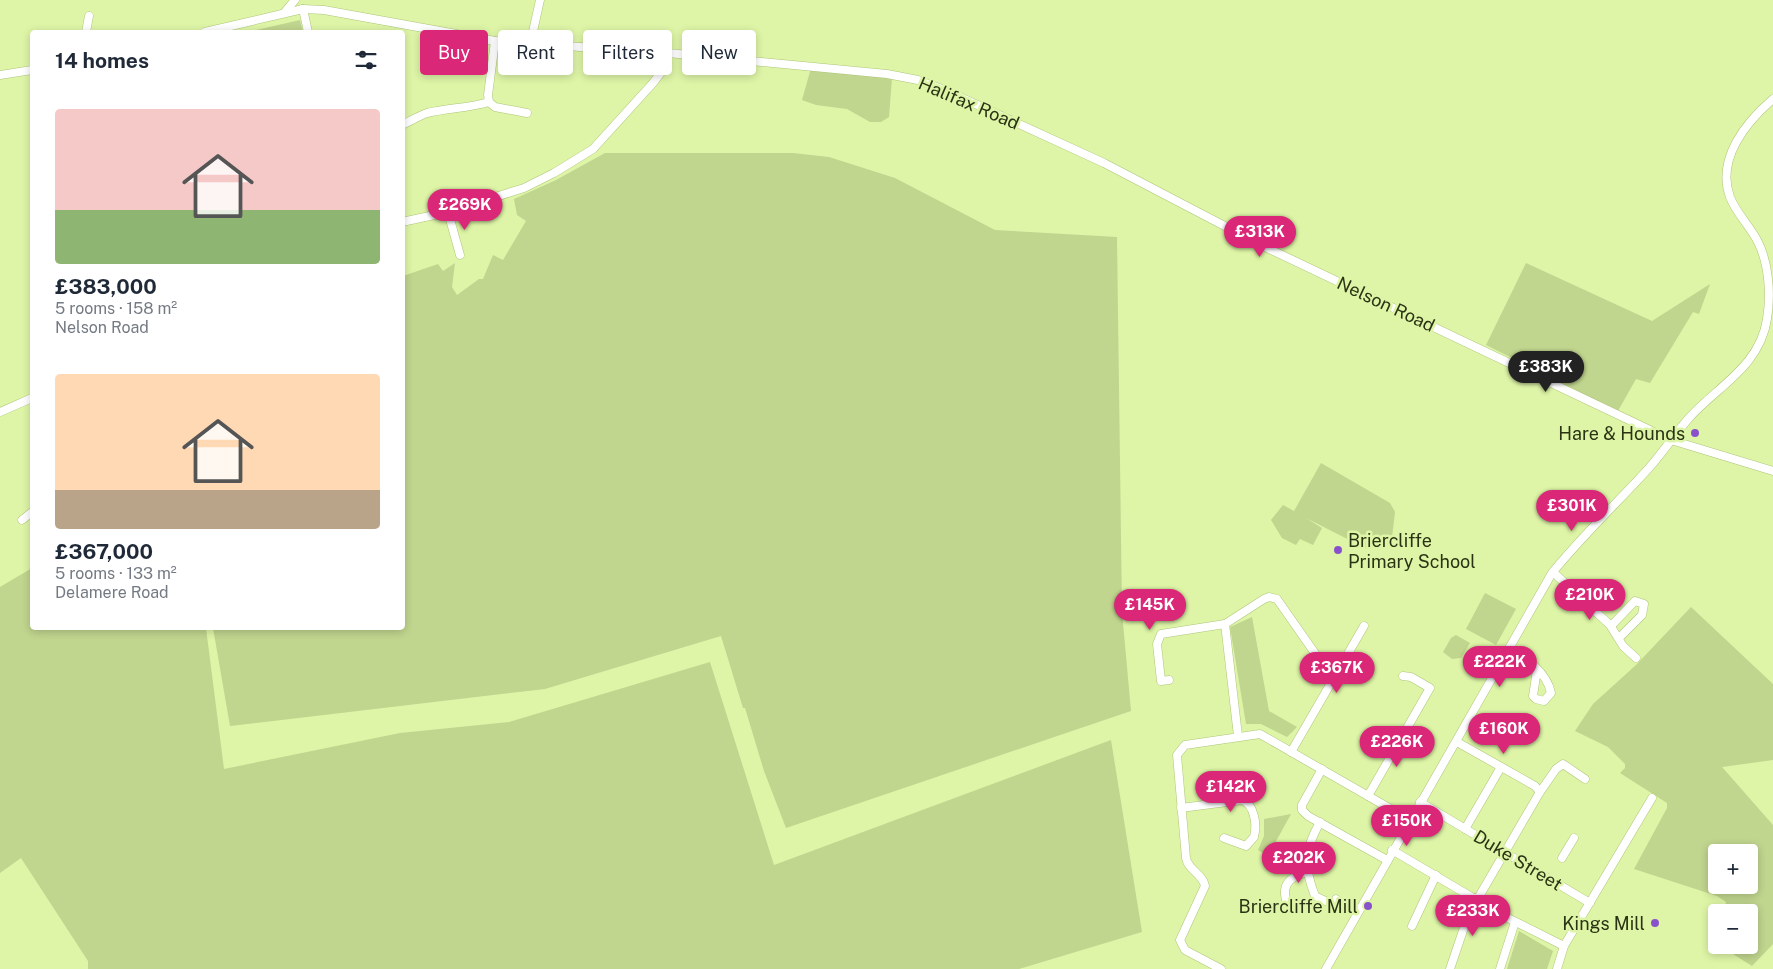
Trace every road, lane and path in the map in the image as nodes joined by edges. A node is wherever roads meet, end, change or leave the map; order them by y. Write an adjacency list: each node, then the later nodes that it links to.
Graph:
1 (295, 0): 4 (street)
2 (540, 0): 9 (street)
3 (303, 9): 4 (street, Halifax Road); 8 (street); 10 (street, Halifax Road)
4 (284, 13): 7 (street, Halifax Road)
5 (90, 16): 6 (street)
6 (86, 30)
7 (213, 30)
8 (308, 30)
9 (533, 30)
10 (495, 41): 11 (street, Halifax Road); 17 (street)
11 (498, 41)
12 (672, 53): 20 (street, Halifax Road)
13 (30, 70): 14 (street)
14 (0, 74)
15 (659, 75): 21 (street)
16 (1773, 99): 26 (street)
17 (489, 102): 18 (street); 19 (street)
18 (527, 113)
19 (405, 124)
20 (1104, 163): 26 (street, Nelson Road)
21 (448, 212): 22 (street); 23 (street)
22 (405, 221)
23 (460, 255)
24 (30, 399): 25 (street)
25 (0, 412)
26 (1671, 440): 27 (street, Nelson Road); 30 (street)
27 (1773, 471)
28 (30, 514): 29 (street)
29 (22, 520)
30 (1553, 572): 33 (street); 35 (street)
31 (1225, 624): 38 (street); 40 (street); 41 (street)
32 (1364, 626): 38 (street)
33 (1611, 626): 34 (street); 34 (street)
34 (1619, 638): 36 (street)
35 (1509, 648): 37 (street); 42 (street)
36 (1636, 658)
37 (1537, 670)
38 (1338, 672): 43 (street)
39 (1403, 676): 48 (street)
40 (1162, 681)
41 (1238, 736): 43 (street); 51 (street)
42 (1457, 742): 44 (street); 50 (street)
43 (1291, 752): 45 (street)
44 (1501, 767): 47 (street); 54 (street)
45 (1322, 769): 48 (street); 53 (street)
46 (1585, 779): 47 (street)
47 (1539, 790): 58 (street)
48 (1368, 796): 52 (street)
49 (1652, 798): 65 (street)
50 (1420, 802): 52 (street); 54 (street, Duke Street)
51 (1181, 808): 55 (street); 70 (street)
52 (1410, 820): 57 (street)
53 (1320, 822): 60 (street); 61 (street)
54 (1465, 829): 58 (street, Duke Street)
55 (1224, 838)
56 (1574, 838): 59 (street)
57 (1392, 850): 60 (street); 62 (street)
58 (1504, 852): 64 (street); 65 (street, Duke Street)
59 (1562, 858)
60 (1386, 860): 71 (street)
61 (1309, 871): 63 (street); 66 (street)
62 (1436, 875): 64 (street); 68 (street)
63 (1283, 897)
64 (1476, 899): 67 (street); 72 (street)
65 (1590, 903): 69 (street)
66 (1334, 905)
67 (1515, 922): 69 (street); 73 (street)
68 (1412, 926)
69 (1564, 946): 74 (street)
70 (1221, 969)
71 (1326, 969)
72 (1450, 969)
73 (1500, 969)
74 (1557, 969)

